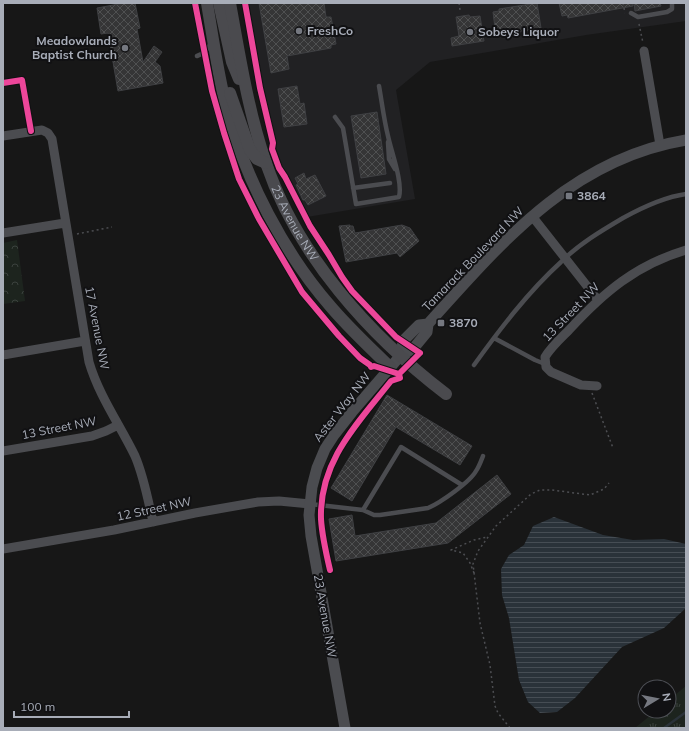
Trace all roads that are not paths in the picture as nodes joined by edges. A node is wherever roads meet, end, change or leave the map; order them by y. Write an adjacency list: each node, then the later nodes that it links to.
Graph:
1 (207, 3): 6 (main road, 23 Avenue NW)
2 (219, 3): 11 (main road)
3 (230, 3): 11 (main road, 23 Avenue NW)
4 (672, 3): 5 (lane)
5 (631, 13)
6 (213, 37): 8 (lane); 9 (main road, 23 Avenue NW)
7 (644, 51): 15 (street)
8 (197, 56)
9 (217, 62): 16 (main road); 22 (main road, 23 Avenue NW)
10 (379, 86): 18 (lane)
11 (247, 98): 16 (main road, 23 Avenue NW)
12 (335, 117): 18 (lane)
13 (3, 136): 21 (street, 17 Avenue NW)
14 (686, 140): 15 (street, Tamarack Boulevard NW)
15 (660, 145): 20 (street, Tamarack Boulevard NW)
16 (266, 163): 30 (main road, 23 Avenue NW)
17 (390, 183): 18 (lane)
18 (353, 188)
19 (686, 194): 25 (lane)
20 (532, 216): 25 (street); 30 (street, Tamarack Boulevard NW)
21 (65, 223): 23 (street); 28 (street, 17 Avenue NW)
22 (278, 230): 30 (main road); 33 (main road, 23 Avenue NW)
23 (3, 233)
24 (686, 250): 26 (street, 13 Street NW)
25 (565, 258): 26 (street); 27 (lane)
26 (598, 300): 31 (street, 13 Street NW)
27 (494, 338): 31 (lane); 32 (lane)
28 (85, 341): 29 (street); 36 (street, 17 Avenue NW)
29 (3, 354)
30 (401, 355): 33 (street, Aster Way NW); 35 (main road, 23 Avenue NW)
31 (545, 364): 34 (street)
32 (474, 365)
33 (390, 367): 40 (street, Aster Way NW)
34 (593, 386)
35 (446, 394)
36 (118, 425): 37 (street, 13 Street NW); 42 (street, 17 Avenue NW)
37 (3, 451)
38 (483, 456): 39 (lane)
39 (462, 485): 41 (lane); 41 (lane)
40 (310, 504): 41 (lane); 42 (street, 12 Street NW); 44 (street, 23 Avenue NW)
41 (363, 510)
42 (153, 522): 43 (street, 12 Street NW)
43 (3, 548)
44 (345, 728)

